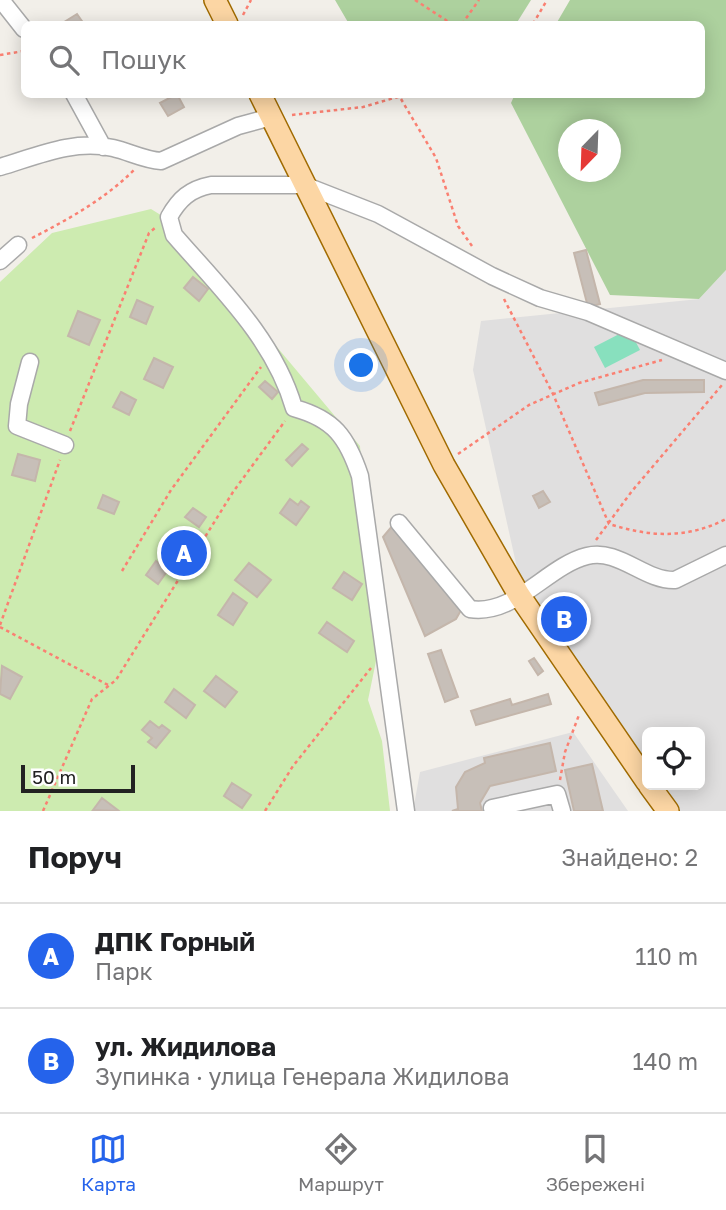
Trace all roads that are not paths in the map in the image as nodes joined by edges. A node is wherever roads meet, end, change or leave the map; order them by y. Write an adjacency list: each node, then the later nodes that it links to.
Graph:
1 (1, 0): 4 (street)
2 (215, 0): 3 (main road)
3 (235, 20)
4 (21, 25)
5 (76, 98): 8 (street)
6 (262, 98): 7 (main road)
7 (271, 117): 8 (street); 10 (main road)
8 (103, 147): 9 (street)
9 (0, 167)
10 (304, 185): 14 (street); 18 (main road); 21 (street)
11 (18, 245): 12 (street)
12 (0, 261)
13 (30, 362): 15 (street)
14 (726, 371)
15 (65, 444)
16 (399, 523): 18 (street)
17 (726, 555): 18 (street)
18 (519, 595): 19 (main road)
19 (642, 774)
20 (653, 790): 24 (main road)
21 (406, 811)
22 (493, 811): 23 (street)
23 (562, 811)
24 (667, 811)

